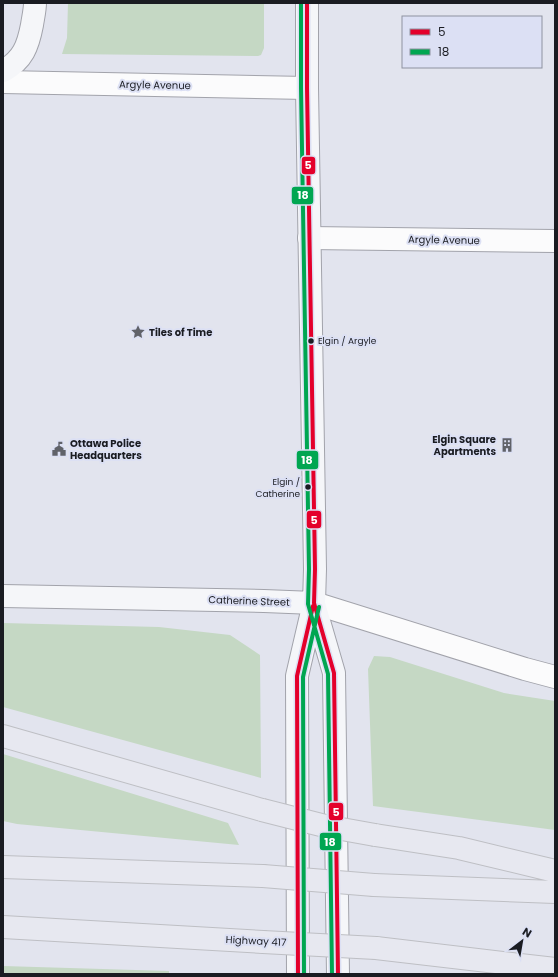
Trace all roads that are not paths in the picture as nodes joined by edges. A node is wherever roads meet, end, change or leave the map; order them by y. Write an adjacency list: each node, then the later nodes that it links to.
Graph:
1 (34, 3): 3 (main road)
2 (307, 3): 5 (main road)
3 (3, 71)
4 (3, 82): 5 (street, Argyle Avenue)
5 (307, 88): 6 (main road)
6 (310, 238): 7 (street, Argyle Avenue); 9 (main road)
7 (555, 241)
8 (3, 596): 9 (main road, Catherine Street)
9 (314, 603): 10 (street, Catherine Street); 17 (main road); 18 (main road)
10 (555, 677)
11 (3, 736): 13 (highway, bridge)
12 (3, 867): 14 (highway, bridge)
13 (555, 871)
14 (555, 892)
15 (3, 927): 16 (highway, Highway 417, bridge)
16 (555, 969)
17 (298, 974)
18 (338, 974)

